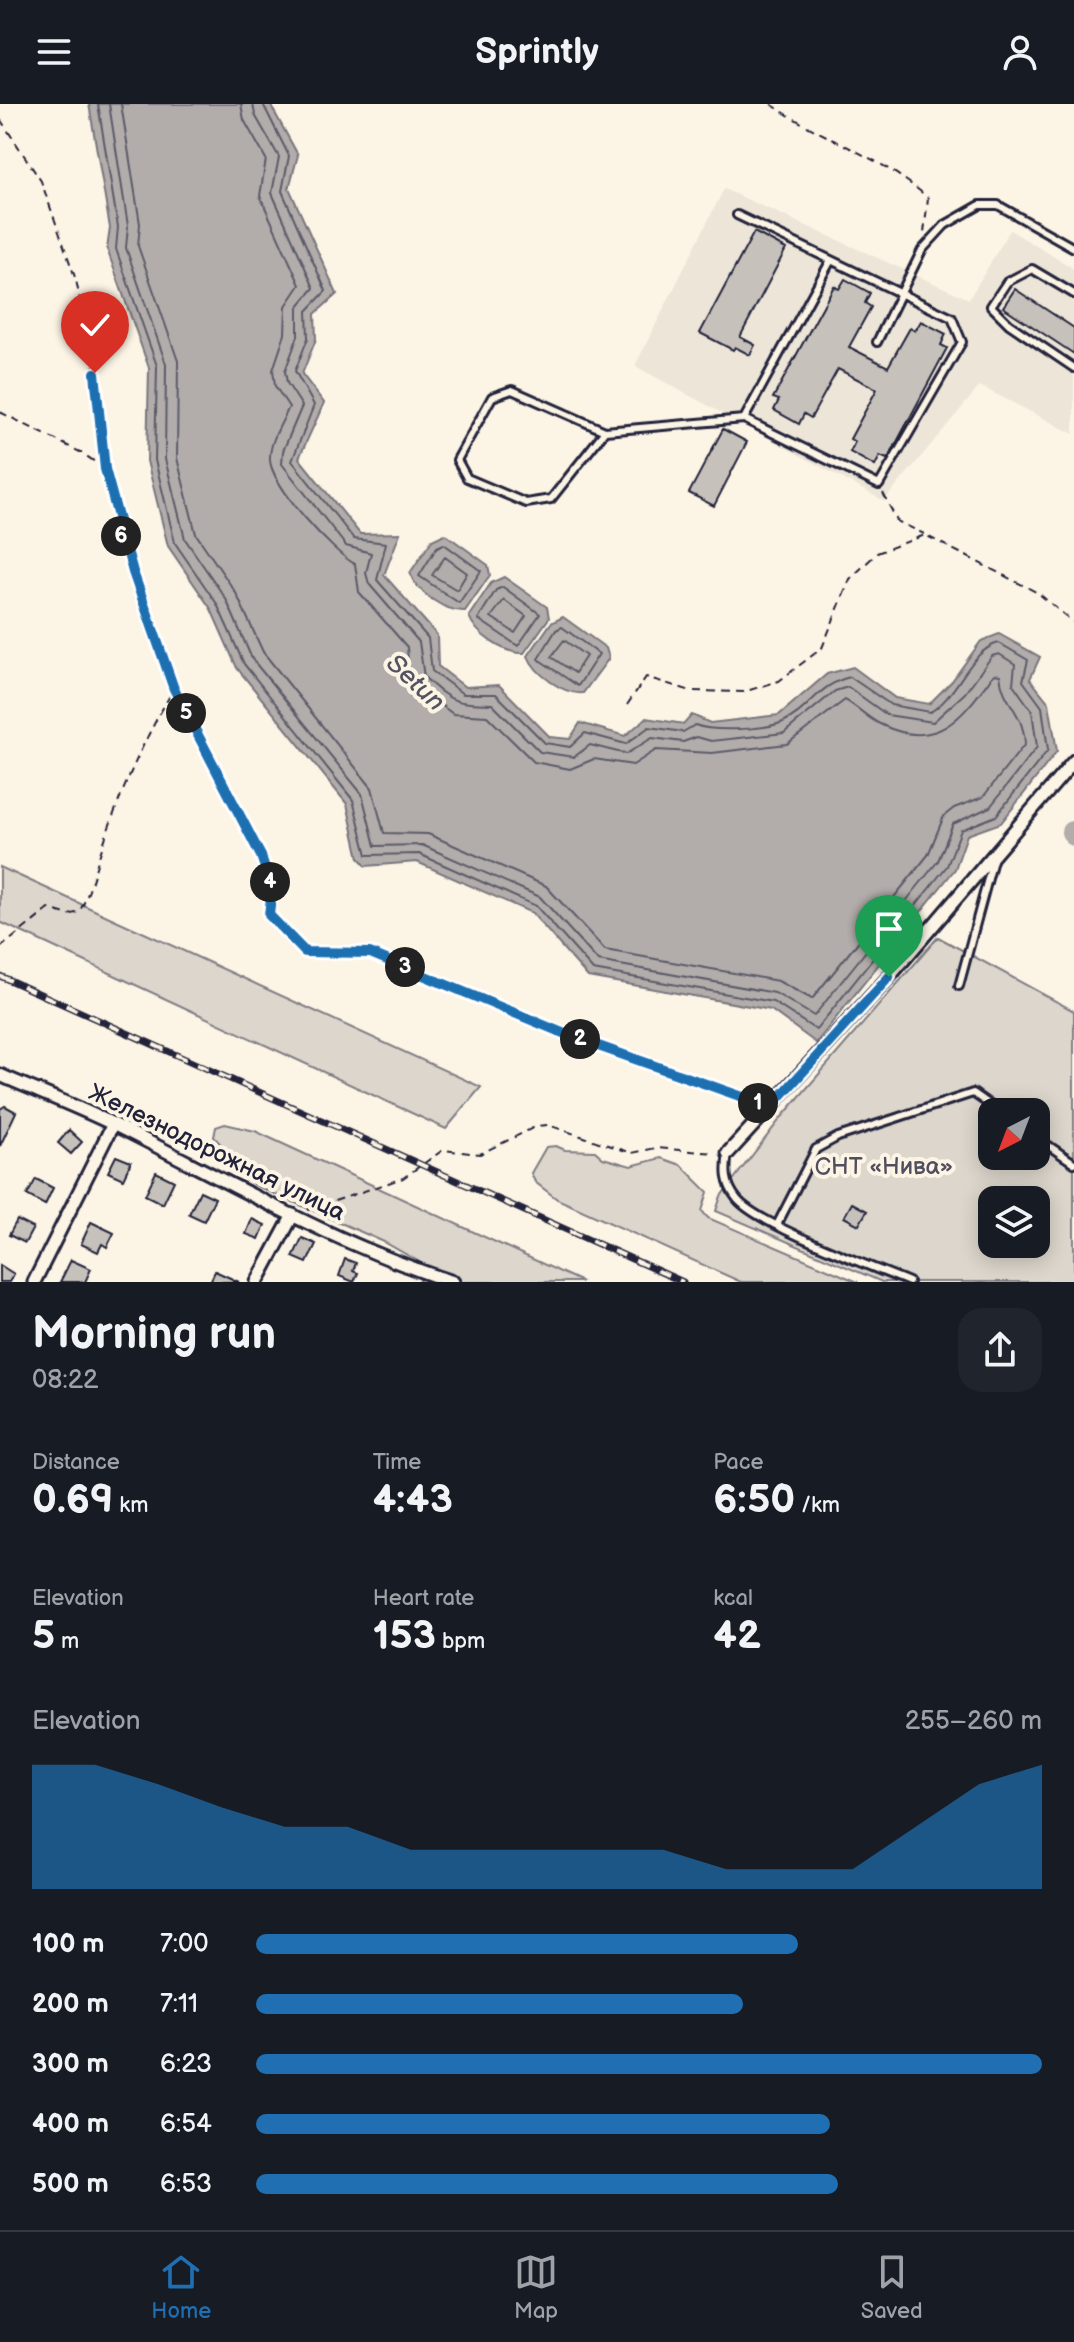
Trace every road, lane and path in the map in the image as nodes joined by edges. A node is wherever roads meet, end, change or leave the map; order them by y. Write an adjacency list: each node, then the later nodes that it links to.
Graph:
1 (771, 104): 5 (path)
2 (0, 119): 14 (path)
3 (737, 215): 6 (lane)
4 (1074, 248): 5 (lane)
5 (922, 250): 7 (lane)
6 (831, 260): 7 (lane); 12 (lane)
7 (902, 293): 9 (lane); 15 (lane)
8 (1074, 294): 10 (lane)
9 (877, 342)
10 (1074, 368)
11 (0, 412): 14 (path)
12 (744, 419): 13 (lane); 15 (lane)
13 (605, 431): 13 (lane)
14 (105, 469): 18 (path)
15 (879, 485): 16 (path)
16 (925, 535): 17 (path); 19 (path)
17 (1074, 623)
18 (174, 689): 22 (path); 26 (path)
19 (627, 705)
20 (1074, 761): 21 (street)
21 (996, 849): 23 (lane); 26 (street)
22 (0, 948)
23 (959, 986)
24 (0, 1075): 27 (street, Железнодорожная улица)
25 (980, 1098): 32 (lane)
26 (771, 1107): 29 (street)
27 (113, 1124): 31 (street, Железнодорожная улица); 33 (street)
28 (1050, 1147): 30 (lane)
29 (728, 1153): 31 (path); 32 (lane)
30 (1074, 1163)
31 (293, 1215): 34 (street); 35 (street, Железнодорожная улица)
32 (777, 1225): 36 (lane)
33 (34, 1282)
34 (257, 1282)
35 (453, 1282)
36 (909, 1282)

